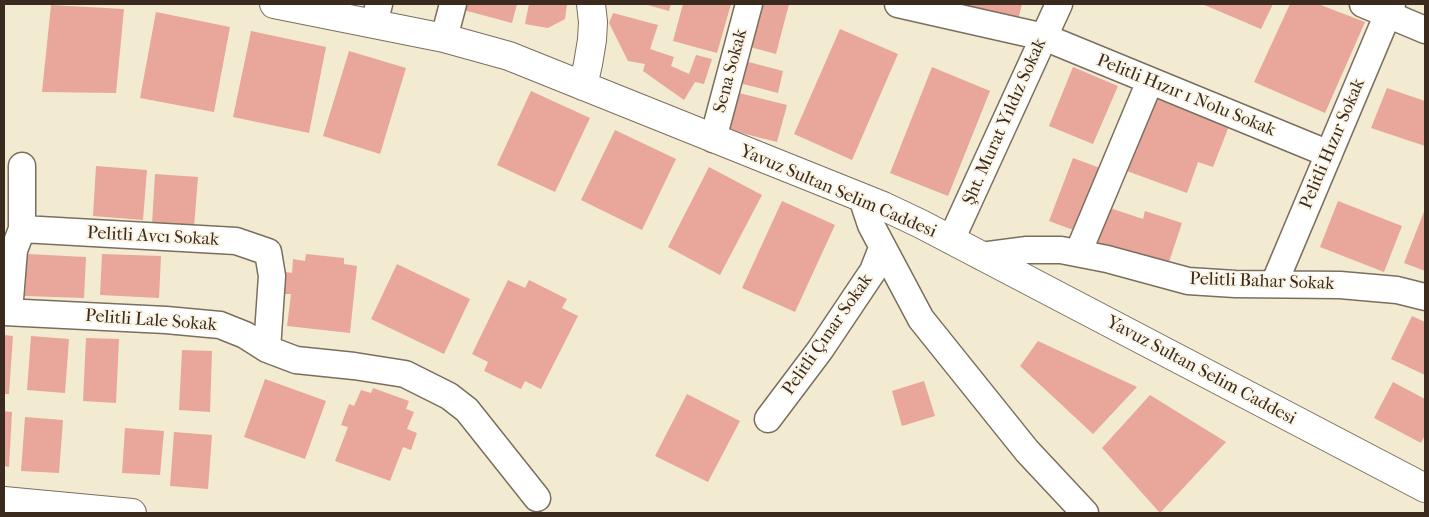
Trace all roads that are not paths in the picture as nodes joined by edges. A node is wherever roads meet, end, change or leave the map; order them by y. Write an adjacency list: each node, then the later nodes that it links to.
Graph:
1 (274, 4): 9 (street, Yavuz Sultan Selim Caddesi)
2 (452, 4): 12 (street)
3 (591, 4): 14 (street)
4 (749, 4): 15 (street, Sena Sokak)
5 (898, 4): 11 (street, Pelitli Hızır 1 Nolu Sokak)
6 (1059, 4): 11 (street, Şht. Murat Yıldız Sokak)
7 (1363, 4): 8 (street)
8 (1390, 9): 10 (street); 16 (street, Pelitli Hızır Sokak)
9 (376, 14): 12 (street, Yavuz Sultan Selim Caddesi)
10 (1425, 30)
11 (1044, 37): 13 (street, Pelitli Hızır 1 Nolu Sokak); 20 (street, Şht. Murat Yıldız Sokak)
12 (444, 38): 14 (street, Yavuz Sultan Selim Caddesi)
13 (1150, 81): 16 (street, Pelitli Hızır 1 Nolu Sokak); 22 (street)
14 (583, 86): 15 (street, Yavuz Sultan Selim Caddesi)
15 (713, 139): 18 (street, Yavuz Sultan Selim Caddesi)
16 (1329, 154): 24 (street, Pelitli Hızır Sokak)
17 (22, 166): 19 (street)
18 (862, 198): 20 (street, Yavuz Sultan Selim Caddesi); 21 (street)
19 (22, 229): 26 (street); 27 (street, Pelitli Avcı Sokak)
20 (951, 240): 23 (street, Yavuz Sultan Selim Caddesi)
21 (882, 248): 28 (street, Pelitli Çınar Sokak); 33 (street)
22 (1078, 253): 23 (street, Pelitli Bahar Sokak); 24 (street, Pelitli Bahar Sokak)
23 (981, 256): 29 (street, Yavuz Sultan Selim Caddesi)
24 (1274, 284): 25 (street, Pelitli Bahar Sokak)
25 (1425, 297)
26 (6, 312): 27 (street, Pelitli Lale Sokak)
27 (267, 349): 30 (street, Pelitli Lale Sokak)
28 (768, 420)
29 (1425, 488)
30 (537, 498)
31 (4, 501): 32 (street)
32 (132, 513)
33 (1085, 513)

